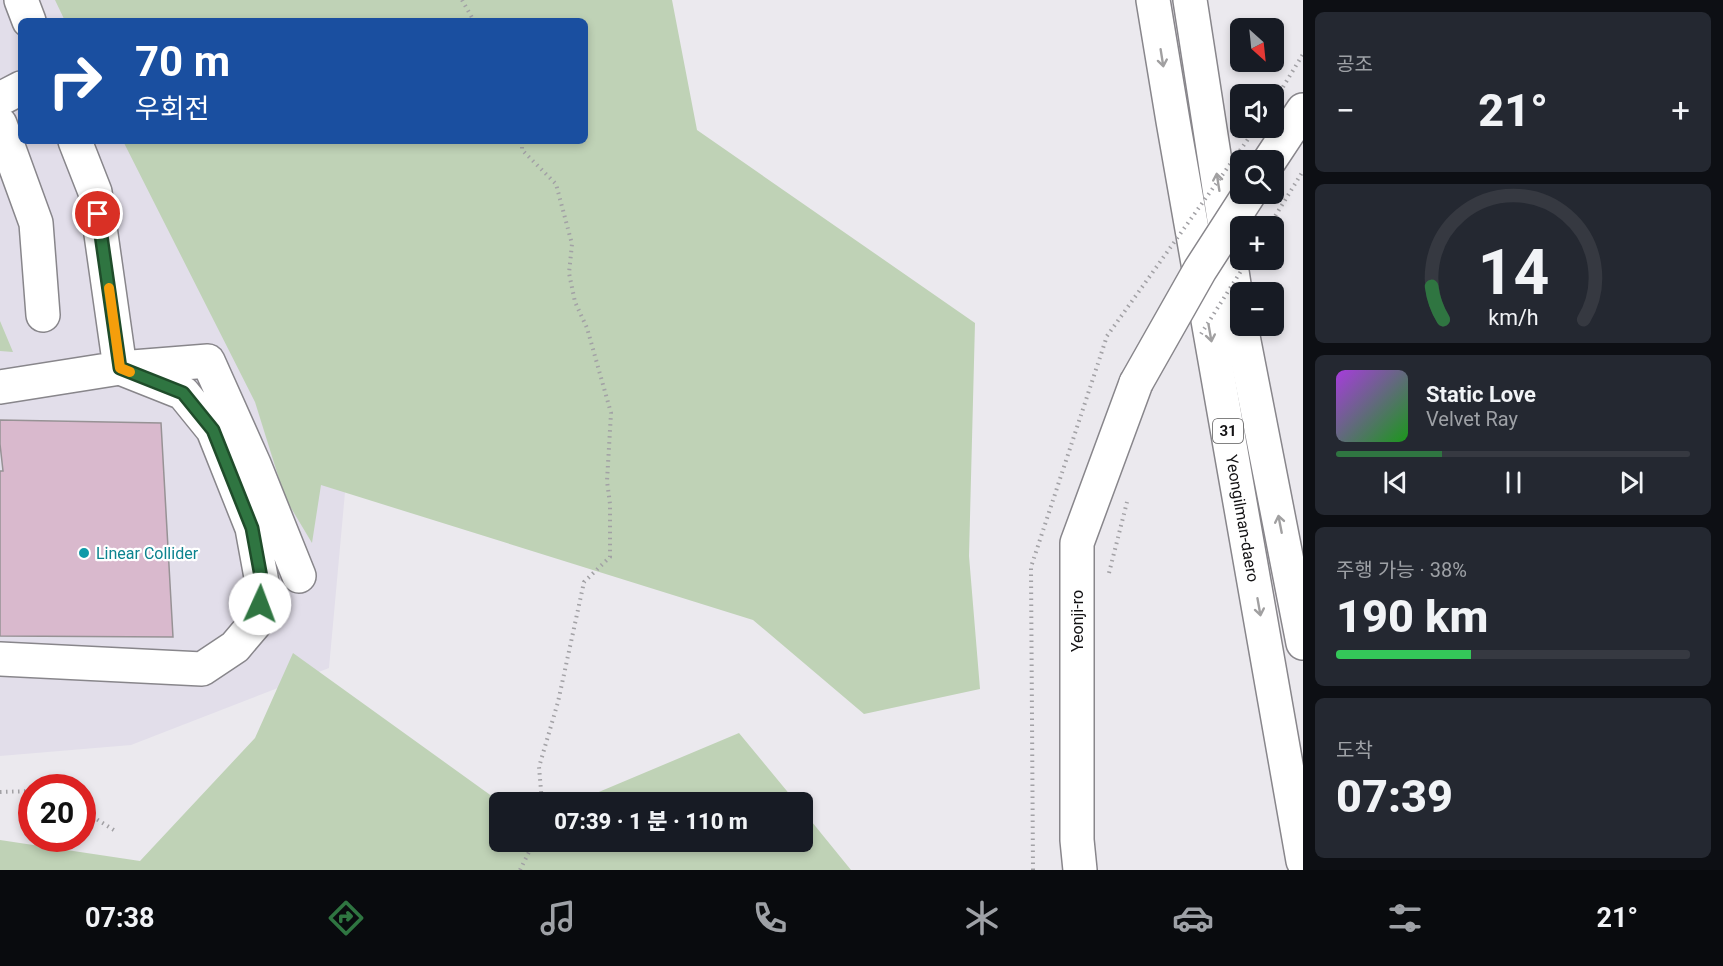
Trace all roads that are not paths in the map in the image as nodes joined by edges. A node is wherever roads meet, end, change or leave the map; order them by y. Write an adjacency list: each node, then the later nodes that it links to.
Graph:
1 (21, 0): 4 (main road)
2 (1153, 0): 20 (main road, Yeongilman-daero / 31, one-way to 20)
3 (1190, 0): 12 (main road, Yeongilman-daero / 31, one-way to 3)
4 (28, 18)
5 (18, 90): 6 (main road)
6 (0, 99)
7 (1293, 108): 10 (main road)
8 (0, 124): 13 (main road)
9 (76, 144): 15 (main road)
10 (1274, 150)
11 (1243, 204): 22 (main road, Yeonji-ro, bridge)
12 (1234, 282)
13 (42, 315)
14 (1243, 336): 18 (main road, Yeongilman-daero / 31, one-way to 14)
15 (120, 368): 16 (main road); 17 (main road); 19 (main road)
16 (0, 387)
17 (299, 576)
18 (1303, 643)
19 (0, 659)
20 (1285, 753): 21 (main road, Yeongilman-daero / 31); 23 (main road)
21 (1303, 861)
22 (1080, 870)
23 (1291, 870)

